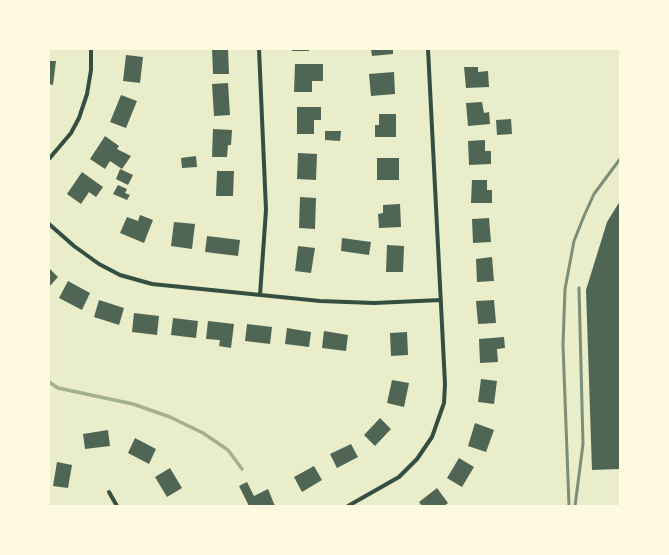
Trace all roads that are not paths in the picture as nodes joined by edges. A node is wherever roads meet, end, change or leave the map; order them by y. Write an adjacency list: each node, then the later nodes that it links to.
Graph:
1 (90, 49): 4 (street)
2 (259, 49): 6 (street)
3 (428, 49): 7 (street)
4 (49, 159)
5 (49, 224): 6 (street)
6 (260, 295): 7 (street)
7 (441, 300): 10 (street)
8 (109, 492): 9 (street)
9 (117, 506)
10 (348, 506)

